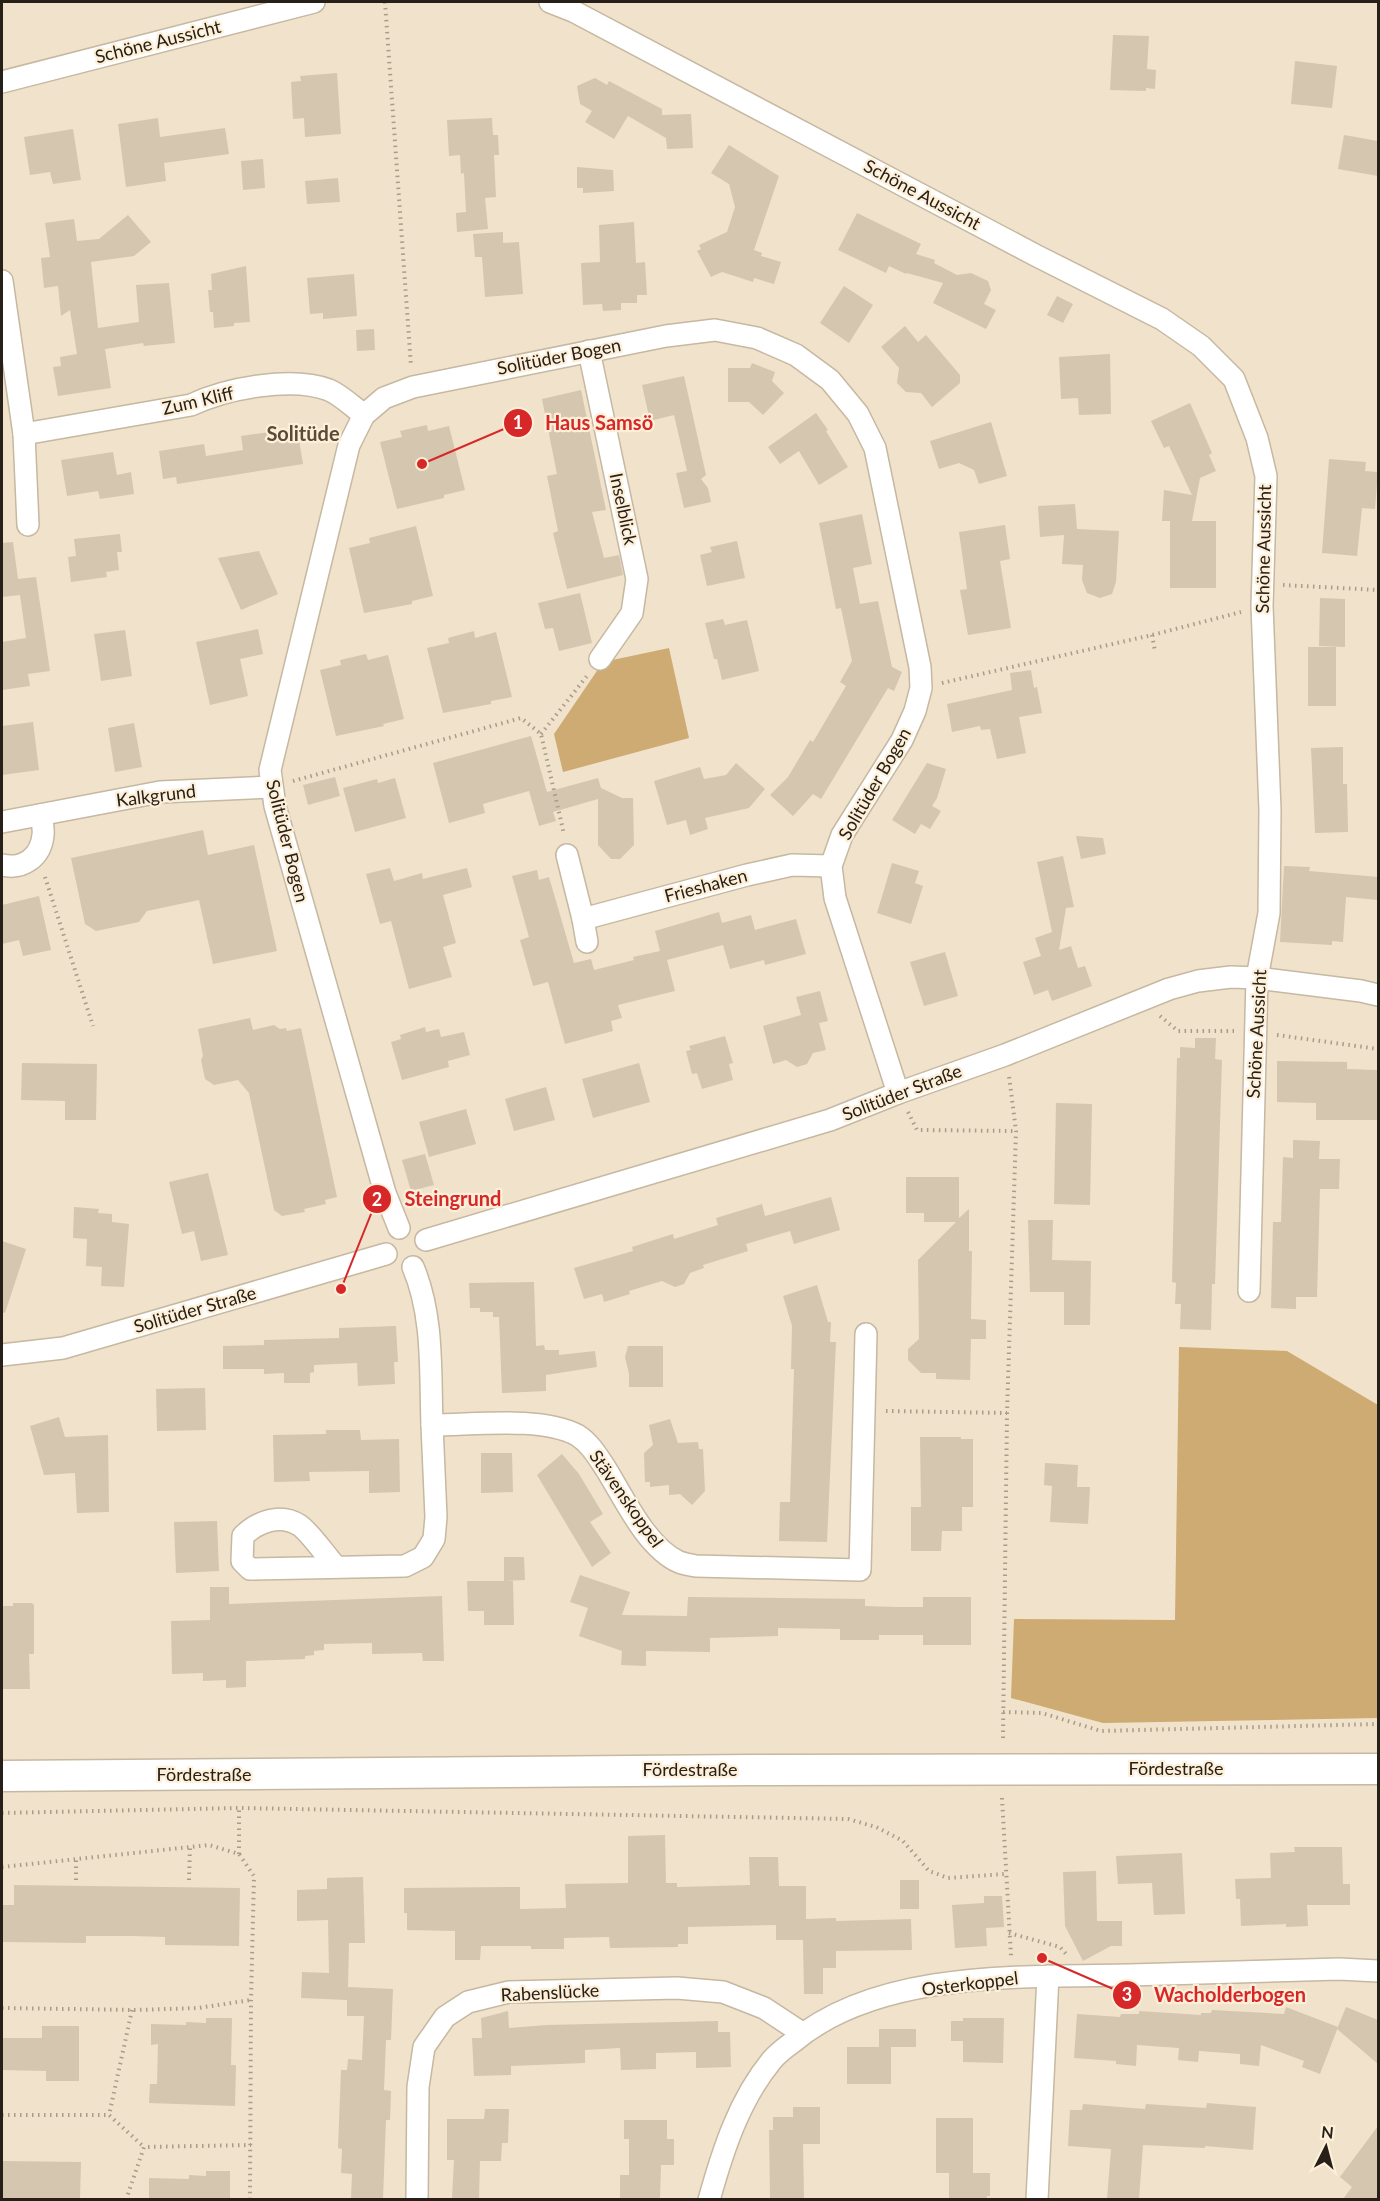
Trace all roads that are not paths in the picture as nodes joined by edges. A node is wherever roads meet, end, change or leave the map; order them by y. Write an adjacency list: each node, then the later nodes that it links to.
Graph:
1 (314, 2): 3 (street, Schöne Aussicht)
2 (550, 2): 18 (street, Schöne Aussicht)
3 (2, 82)
4 (2, 281): 7 (street)
5 (589, 351): 6 (street, Solitüder Bogen); 9 (street, Inselblick); 15 (street, Solitüder Bogen)
6 (364, 415): 7 (street, Zum Kliff); 10 (street, Solitüder Bogen)
7 (24, 434): 8 (street)
8 (28, 525)
9 (600, 659)
10 (272, 787): 11 (street, Kalkgrund); 21 (street, Solitüder Bogen)
11 (41, 815): 12 (street, Kalkgrund); 14 (street)
12 (2, 822)
13 (567, 855): 16 (street)
14 (2, 865)
15 (831, 866): 16 (street, Frieshaken); 20 (street, Solitüder Bogen)
16 (583, 919): 17 (street)
17 (587, 942)
18 (1257, 978): 19 (street, Solitüder Straße); 20 (street, Solitüder Straße); 25 (street, Schöne Aussicht)
19 (1378, 995)
20 (898, 1093): 22 (street, Solitüder Straße)
21 (399, 1228): 22 (street); 23 (street)
22 (426, 1240): 24 (street)
23 (386, 1254): 24 (street); 27 (street, Solitüder Straße)
24 (413, 1267): 28 (street)
25 (1249, 1291)
26 (866, 1334): 28 (street, Stävenskoppel)
27 (2, 1355)
28 (432, 1425): 29 (street)
29 (336, 1567)
30 (1378, 1769): 31 (main road, Fördestraße)
31 (2, 1776)
32 (1378, 1971): 33 (street, Osterkoppel)
33 (1058, 1976): 34 (street, Osterkoppel); 37 (street)
34 (802, 2033): 35 (street, Rabenslücke); 36 (street, Osterkoppel)
35 (417, 2199)
36 (709, 2199)
37 (1037, 2199)

